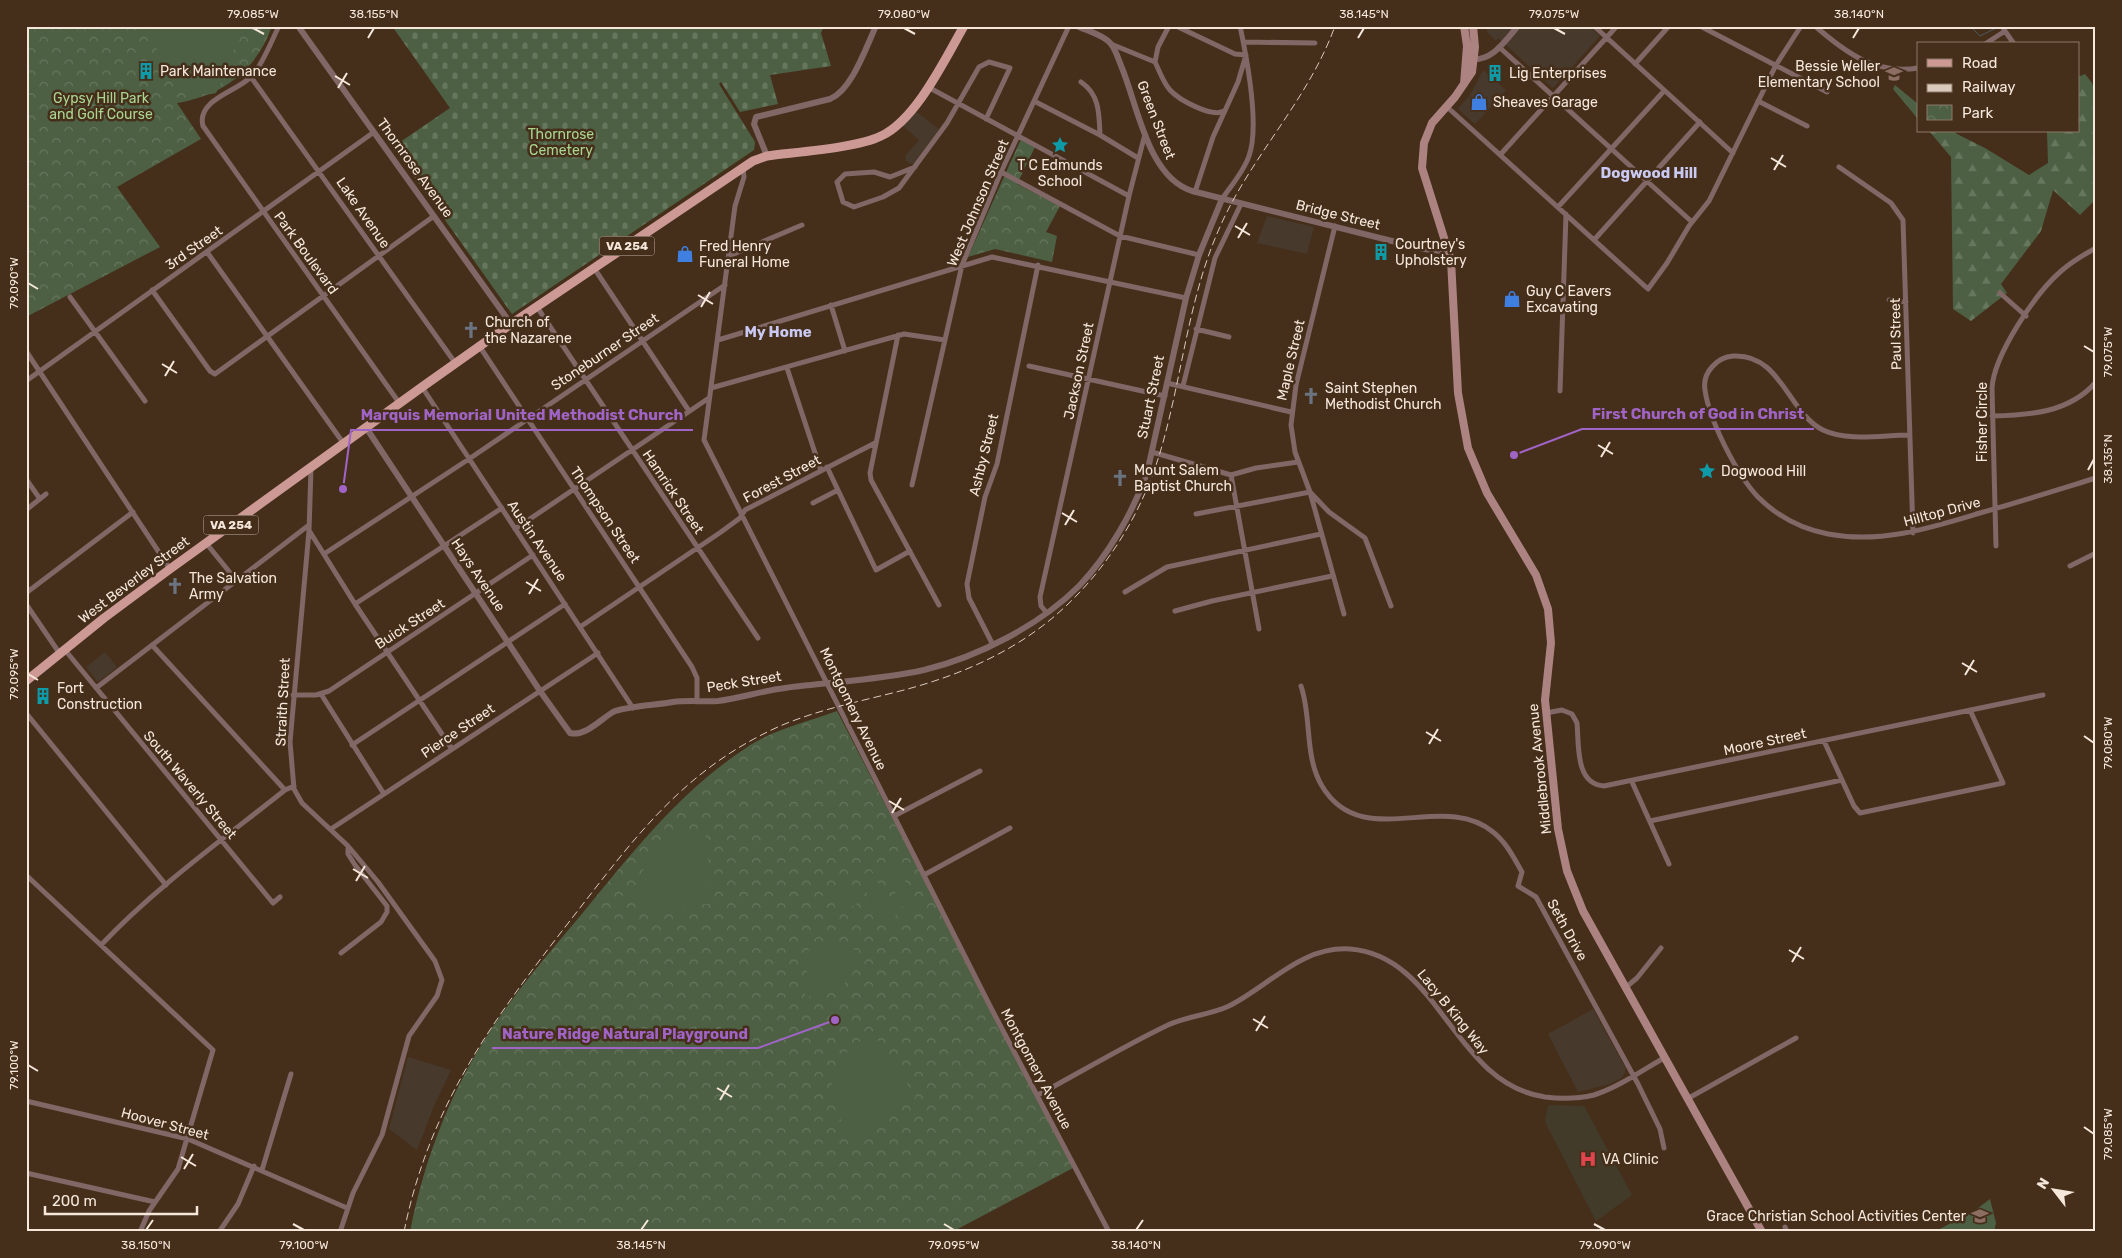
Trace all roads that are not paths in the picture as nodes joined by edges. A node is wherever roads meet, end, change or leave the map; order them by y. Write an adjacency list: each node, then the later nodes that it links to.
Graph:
1 (279, 26): 35 (street)
2 (298, 26): 49 (street, Thornrose Avenue)
3 (876, 26): 56 (street)
4 (964, 26): 37 (main road, West Beverley Street / VA 254)
5 (1069, 26): 41 (street, West Johnson Street)
6 (1077, 26): 27 (street)
7 (1169, 26): 31 (street)
8 (1176, 26): 29 (street)
9 (1240, 26): 23 (street, Stuart Street)
10 (1464, 26): 30 (main road, Middlebrook Avenue)
11 (1473, 26): 30 (main road, Middlebrook Avenue)
12 (1518, 26): 28 (street)
13 (1594, 26): 22 (street)
14 (1617, 26): 22 (street)
15 (1668, 26): 32 (street)
16 (1700, 26): 21 (street)
17 (1714, 26): 21 (street)
18 (1801, 26): 33 (street)
19 (1815, 26): 34 (street)
20 (2004, 29): 24 (street); 25 (street)
21 (1711, 32): 33 (street)
22 (1607, 38): 32 (street); 40 (street)
23 (1243, 42): 26 (street); 29 (street, Stuart Street)
24 (1988, 42)
25 (2013, 42)
26 (1315, 43)
27 (1111, 44): 31 (street); 50 (street, Green Street)
28 (1499, 48): 30 (street); 40 (street)
29 (1246, 55): 45 (street); 66 (street, Stuart Street)
30 (1470, 59): 44 (main road, Middlebrook Avenue)
31 (1155, 62): 45 (street)
32 (1635, 64): 38 (street)
33 (1776, 65): 39 (street); 42 (street)
34 (1917, 68)
35 (251, 76): 61 (street, Lake Avenue); 69 (street, Park Boulevard)
36 (1081, 82): 51 (street)
37 (927, 87): 43 (street); 56 (main road, West Beverley Street / VA 254)
38 (1664, 91): 47 (street); 53 (street)
39 (1827, 92)
40 (1554, 97): 53 (street); 55 (street)
41 (1034, 101): 51 (street); 52 (street, West Johnson Street)
42 (1758, 102): 48 (street); 54 (street)
43 (957, 104): 46 (street); 46 (street); 58 (street)
44 (1446, 106): 55 (street); 79 (main road, Middlebrook Avenue)
45 (1224, 110): 64 (street)
46 (986, 119): 52 (street)
47 (1700, 122): 54 (street); 63 (street)
48 (1807, 126)
49 (374, 132): 61 (street, 3rd Street); 71 (street, Thornrose Avenue)
50 (1146, 133): 57 (street, Jackson Street); 64 (street, Green Street)
51 (1100, 135): 57 (street)
52 (1018, 136): 62 (street, West Johnson Street); 65 (street)
53 (1612, 149): 63 (street); 68 (street)
54 (1733, 153): 72 (street)
55 (1500, 155): 68 (street)
56 (767, 156): 60 (main road, West Beverley Street / VA 254)
57 (1138, 158): 65 (street, Jackson Street)
58 (915, 167): 58 (street)
59 (1839, 167): 94 (street, Paul Street)
60 (743, 168): 82 (street, Montgomery Avenue); 85 (main road, West Beverley Street / VA 254)
61 (319, 171): 69 (street, 3rd Street); 80 (street, Lake Avenue)
62 (1001, 172): 75 (street); 83 (street, West Johnson Street)
63 (1648, 182): 72 (street); 76 (street)
64 (1195, 192): 66 (street, Green Street)
65 (1129, 196): 75 (street, Jackson Street)
66 (1222, 198): 67 (street, Bridge Street); 81 (street, Stuart Street)
67 (1241, 204): 74 (street, Bridge Street); 99 (street)
68 (1558, 207): 70 (street)
69 (263, 212): 78 (street, 3rd Street); 90 (street, Park Boulevard)
70 (1566, 214): 76 (street); 122 (street)
71 (434, 216): 80 (street); 98 (street, Thornrose Avenue)
72 (1692, 222): 76 (street)
73 (802, 225): 82 (street)
74 (1335, 226): 79 (street, Bridge Street); 128 (street, Maple Street)
75 (1120, 236): 81 (street); 86 (street, Jackson Street)
76 (1594, 240)
77 (2096, 248): 97 (street, Fisher Circle)
78 (207, 252): 88 (street, 3rd Street); 101 (street)
79 (1449, 252): 212 (main road, Middlebrook Avenue)
80 (379, 255): 90 (street); 110 (street, Lake Avenue)
81 (1199, 255): 92 (street, Stuart Street)
82 (728, 256): 87 (street, Montgomery Avenue)
83 (962, 265): 84 (street); 95 (street); 106 (street, West Johnson Street)
84 (1038, 265): 86 (street); 195 (street, Ashby Street)
85 (594, 268): 96 (main road, West Beverley Street / VA 254); 104 (street)
86 (1110, 281): 92 (street); 115 (street, Jackson Street)
87 (725, 285): 104 (street, Stoneburner Street); 105 (street, Montgomery Avenue)
88 (152, 290): 100 (street, 3rd Street); 101 (street)
89 (2000, 293): 97 (street)
90 (323, 295): 101 (street); 126 (street, Park Boulevard)
91 (70, 297): 100 (street)
92 (1186, 298): 118 (street, Stuart Street)
93 (1889, 300): 94 (street)
94 (1906, 302): 132 (street, Paul Street)
95 (831, 305): 105 (street); 109 (street)
96 (537, 308): 98 (main road, West Beverley Street / VA 254); 114 (street, Hamrick Street)
97 (2026, 316): 129 (street, Fisher Circle)
98 (511, 324): 107 (main road, West Beverley Street / VA 254)
99 (1196, 329): 103 (street); 119 (street)
100 (96, 332): 113 (street, 3rd Street); 125 (street)
101 (266, 336): 134 (street)
102 (898, 336): 106 (street); 109 (street); 133 (street)
103 (1229, 337)
104 (642, 340): 114 (street, Stoneburner Street); 127 (street)
105 (718, 340): 121 (street, Montgomery Avenue)
106 (945, 340): 145 (street, West Johnson Street)
107 (480, 347): 110 (main road, West Beverley Street / VA 254); 130 (street, Thompson Street)
108 (26, 351): 113 (street)
109 (844, 351): 112 (street)
110 (456, 364): 120 (main road, West Beverley Street / VA 254)
111 (1029, 366): 115 (street)
112 (787, 368): 121 (street); 141 (street)
113 (40, 372): 116 (street, 3rd Street); 157 (street)
114 (585, 379): 130 (street, Stoneburner Street); 135 (street, Hamrick Street)
115 (1089, 379): 123 (street); 188 (street, Jackson Street)
116 (26, 382)
117 (2096, 382): 129 (street)
118 (1167, 383): 119 (street); 123 (street, Stuart Street)
119 (1182, 386): 128 (street)
120 (422, 387): 126 (main road, West Beverley Street / VA 254); 137 (street, Austin Avenue)
121 (711, 388): 124 (street, Montgomery Avenue)
122 (1560, 391)
123 (1164, 396): 136 (street, Stuart Street)
124 (709, 398): 127 (street); 158 (street, Montgomery Avenue)
125 (145, 401)
126 (400, 404): 131 (main road, West Beverley Street / VA 254)
127 (689, 411): 135 (street)
128 (1291, 412): 138 (street, Maple Street)
129 (1992, 416): 155 (street, Fisher Circle)
130 (527, 419): 137 (street, Stoneburner Street); 146 (street, Thompson Street)
131 (366, 429): 134 (main road, West Beverley Street / VA 254); 150 (street, Hays Avenue)
132 (1909, 435): 162 (street, Paul Street); 162 (street, Hilltop Drive)
133 (876, 443): 139 (street, Forest Street); 169 (street)
134 (345, 445): 140 (main road, West Beverley Street / VA 254)
135 (632, 450): 146 (street); 167 (street, Hamrick Street)
136 (1152, 452): 142 (street); 188 (street, Stuart Street)
137 (469, 459): 150 (street, Stoneburner Street); 154 (street, Austin Avenue)
138 (1298, 462): 142 (street); 148 (street, Maple Street)
139 (827, 467): 141 (street, Forest Street); 147 (street)
140 (311, 469): 160 (street, Straith Street); 164 (main road, West Beverley Street / VA 254)
141 (821, 471): 158 (street, Forest Street)
142 (1230, 474): 153 (street)
143 (2096, 478): 155 (street, Hilltop Drive)
144 (26, 479): 151 (street)
145 (912, 485)
146 (574, 489): 161 (street); 177 (street, Thompson Street)
147 (838, 490): 152 (street); 169 (street)
148 (1310, 492): 153 (street); 163 (street, Maple Street); 186 (street)
149 (46, 494): 151 (street)
150 (411, 497): 165 (street, Hays Avenue); 171 (street, Stoneburner Street)
151 (40, 499): 156 (street)
152 (814, 503)
153 (1236, 507): 159 (street); 168 (street)
154 (502, 508): 161 (street, Austin Avenue); 165 (street)
155 (1995, 509): 162 (street, Hilltop Drive); 166 (street, Fisher Circle)
156 (26, 510)
157 (133, 512): 174 (street); 179 (street)
158 (743, 514): 167 (street, Forest Street); 200 (street, Montgomery Avenue)
159 (1196, 514)
160 (309, 528): 171 (street); 176 (street); 205 (street, Straith Street)
161 (515, 529): 172 (street, Austin Avenue)
162 (1913, 533)
163 (1320, 534): 168 (street); 175 (street, Maple Street)
164 (206, 543): 174 (main road, West Beverley Street / VA 254); 176 (street)
165 (444, 546): 181 (street, Hays Avenue); 183 (street)
166 (1996, 546)
167 (697, 548): 177 (street, Forest Street); 192 (street, Hamrick Street)
168 (1243, 550): 178 (street); 180 (street)
169 (910, 551): 185 (street)
170 (2096, 553): 173 (street)
171 (324, 554): 183 (street)
172 (533, 555): 181 (street, Buick Street); 184 (street, Austin Avenue)
173 (2070, 566)
174 (170, 569): 196 (main road, West Beverley Street / VA 254)
175 (1332, 576): 180 (street); 189 (street, Maple Street)
176 (236, 580): 194 (street)
177 (639, 587): 190 (street, Forest Street); 208 (street, Thompson Street)
178 (1125, 592)
179 (26, 593)
180 (1252, 593): 187 (street); 191 (street)
181 (476, 594): 193 (street, Hays Avenue); 197 (street, Buick Street)
182 (26, 604): 196 (street, South Waverly Street)
183 (355, 604): 197 (street)
184 (566, 604): 190 (street, Austin Avenue); 193 (street)
185 (939, 605)
186 (1391, 606)
187 (1175, 611)
188 (1046, 612): 195 (street, Stuart Street)
189 (1344, 614)
190 (580, 626): 198 (street, Austin Avenue)
191 (1259, 629)
192 (758, 638)
193 (508, 643): 203 (street, Hays Avenue); 207 (street)
194 (152, 645): 202 (street); 221 (street)
195 (993, 645): 200 (street, Stuart Street)
196 (62, 652): 199 (main road, West Beverley Street / VA 254); 202 (street, South Waverly Street)
197 (387, 652): 204 (street, Buick Street); 207 (street)
198 (598, 653): 203 (street, Pierce Street); 209 (street, Austin Avenue)
199 (26, 681)
200 (828, 683): 208 (street, Peck Street); 223 (street, Montgomery Avenue)
201 (1301, 686): 241 (street, Seth Drive)
202 (96, 688): 227 (street, South Waverly Street)
203 (540, 691): 213 (street, Hays Avenue); 216 (street, Pierce Street)
204 (321, 694): 205 (street, Buick Street); 215 (street)
205 (293, 695): 220 (street, Straith Street)
206 (2042, 695): 210 (street, Moore Street)
207 (420, 701): 215 (street); 216 (street)
208 (697, 701): 209 (street, Peck Street)
209 (633, 708): 213 (street, Peck Street)
210 (1970, 710): 214 (street, Moore Street); 218 (street)
211 (26, 713): 232 (street)
212 (1546, 713): 219 (street, Moore Street); 237 (main road, Middlebrook Avenue)
213 (570, 733)
214 (1824, 741): 218 (street); 219 (street, Moore Street)
215 (352, 745): 222 (street)
216 (452, 749): 222 (street, Pierce Street)
217 (980, 771): 223 (street)
218 (1842, 780): 224 (street)
219 (1632, 782): 224 (street)
220 (294, 786): 221 (street); 226 (street, Straith Street)
221 (285, 790): 227 (street)
222 (384, 794): 226 (street, Pierce Street)
223 (894, 816): 231 (street, Montgomery Avenue)
224 (1650, 821): 229 (street)
225 (1010, 828): 231 (street)
226 (332, 829): 228 (street, Straith Street)
227 (221, 840): 232 (street); 233 (street, South Waverly Street)
228 (348, 846): 236 (street); 251 (street, Straith Street)
229 (1669, 864)
230 (26, 875): 234 (street)
231 (924, 875): 242 (street, Montgomery Avenue)
232 (166, 885): 234 (street)
233 (280, 897)
234 (102, 945): 245 (street)
235 (1661, 948): 237 (street)
236 (340, 952)
237 (1625, 988): 239 (main road, Middlebrook Avenue)
238 (1796, 1038): 243 (street)
239 (1664, 1058): 241 (street, Lacy B King Way); 243 (main road, Middlebrook Avenue)
240 (291, 1074): 248 (street)
241 (1634, 1076): 242 (street, Lacy B King Way); 246 (street, Seth Drive)
242 (1038, 1096): 255 (street, Montgomery Avenue)
243 (1687, 1100): 256 (main road, Middlebrook Avenue)
244 (26, 1101): 245 (street, Hoover Street)
245 (188, 1139): 247 (street, Hoover Street); 250 (street)
246 (1664, 1148)
247 (254, 1166): 248 (street, Hoover Street); 253 (street)
248 (262, 1170): 251 (street, Hoover Street)
249 (26, 1173): 250 (street)
250 (155, 1202): 252 (street)
251 (347, 1208): 254 (street)
252 (140, 1232)
253 (219, 1232)
254 (340, 1232)
255 (1109, 1232)
256 (1762, 1232)

